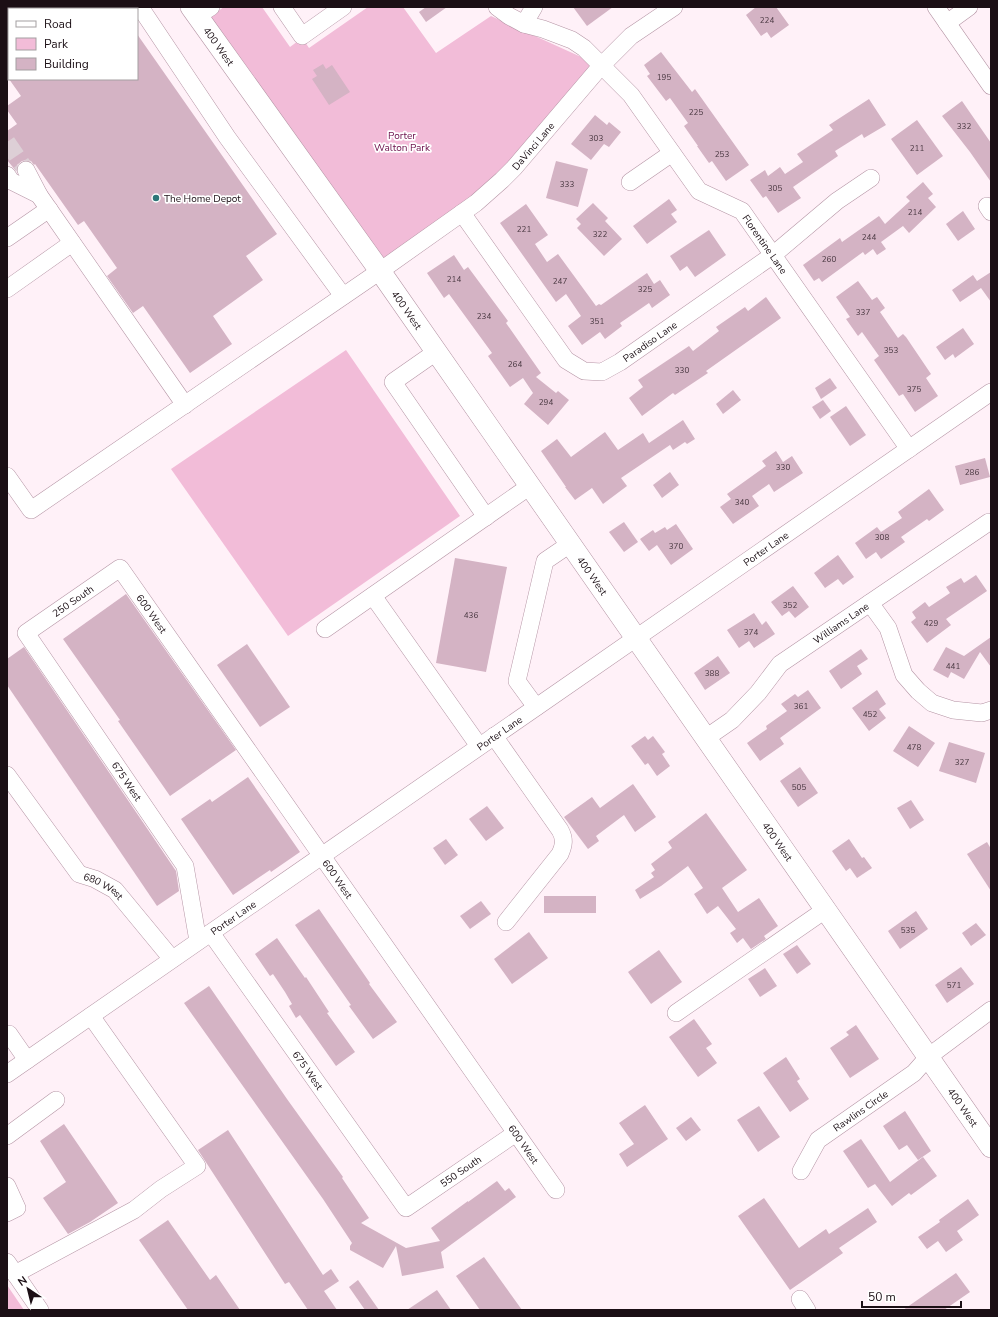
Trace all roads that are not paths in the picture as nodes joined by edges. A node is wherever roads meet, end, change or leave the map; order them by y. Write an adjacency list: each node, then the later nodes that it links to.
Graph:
1 (282, 7): 2 (street)
2 (343, 7)
3 (496, 7): 11 (street, Florentine Lane)
4 (534, 7): 11 (street)
5 (674, 7): 12 (street, DaVinci Lane)
6 (936, 7): 10 (street)
7 (968, 7): 10 (street)
8 (200, 10): 25 (main road, 400 West)
9 (138, 12): 27 (street)
10 (947, 22): 13 (street)
11 (524, 24): 12 (street, Florentine Lane)
12 (601, 66): 14 (street, Florentine Lane); 21 (street, DaVinci Lane)
13 (991, 86)
14 (672, 153): 18 (street); 24 (street, Florentine Lane)
15 (26, 170): 19 (street)
16 (7, 175): 19 (street)
17 (871, 178): 24 (street, Paradiso Lane)
18 (630, 182)
19 (39, 195): 20 (street)
20 (49, 209): 22 (street); 23 (street)
21 (462, 213): 24 (street, Paradiso Lane); 25 (street, DaVinci Lane)
22 (7, 238)
23 (72, 243): 26 (street); 30 (street)
24 (773, 255): 31 (street, Florentine Lane)
25 (380, 271): 27 (street, DaVinci Lane); 28 (main road, 400 West)
26 (7, 289)
27 (343, 296): 30 (street, DaVinci Lane)
28 (436, 352): 33 (main road, 400 West); 34 (street)
29 (991, 392): 31 (street, Porter Lane)
30 (185, 405): 32 (street, DaVinci Lane)
31 (909, 449): 42 (street, Porter Lane)
32 (7, 476)
33 (530, 486): 34 (street); 36 (main road, 400 West)
34 (486, 517): 38 (street)
35 (989, 522): 39 (street, Williams Lane)
36 (570, 544): 42 (main road, 400 West); 43 (street)
37 (120, 568): 41 (street, 250 South); 49 (street, 600 West)
38 (373, 596): 40 (street); 47 (street)
39 (870, 603): 44 (street); 46 (street, Williams Lane)
40 (325, 629)
41 (26, 633): 52 (street, 675 West)
42 (635, 638): 43 (street, Porter Lane); 46 (main road, 400 West)
43 (536, 707): 45 (street, Porter Lane)
44 (991, 710)
45 (494, 736): 47 (street, Porter Lane); 51 (street)
46 (706, 738): 50 (main road, 400 West)
47 (479, 746): 49 (street, Porter Lane)
48 (7, 775): 53 (street, 680 West)
49 (322, 855): 52 (street, Porter Lane); 62 (street, 600 West)
50 (825, 910): 55 (street); 58 (main road, 400 West)
51 (506, 922)
52 (204, 937): 53 (street, Porter Lane); 68 (street, 675 West)
53 (172, 959): 56 (street, Porter Lane)
54 (991, 1010): 58 (street, Rawlins Circle)
55 (676, 1013)
56 (91, 1016): 59 (street, Porter Lane); 70 (street)
57 (7, 1036): 59 (street)
58 (928, 1057): 64 (main road, 400 West); 65 (street, Rawlins Circle)
59 (27, 1060): 60 (street, Porter Lane)
60 (7, 1074)
61 (56, 1100): 63 (street)
62 (516, 1133): 67 (street, 600 West); 68 (street, 550 South)
63 (7, 1136)
64 (991, 1147)
65 (802, 1171)
66 (7, 1186): 69 (street)
67 (556, 1190)
68 (406, 1208)
69 (7, 1213)
70 (11, 1268): 71 (street)
71 (40, 1310)

